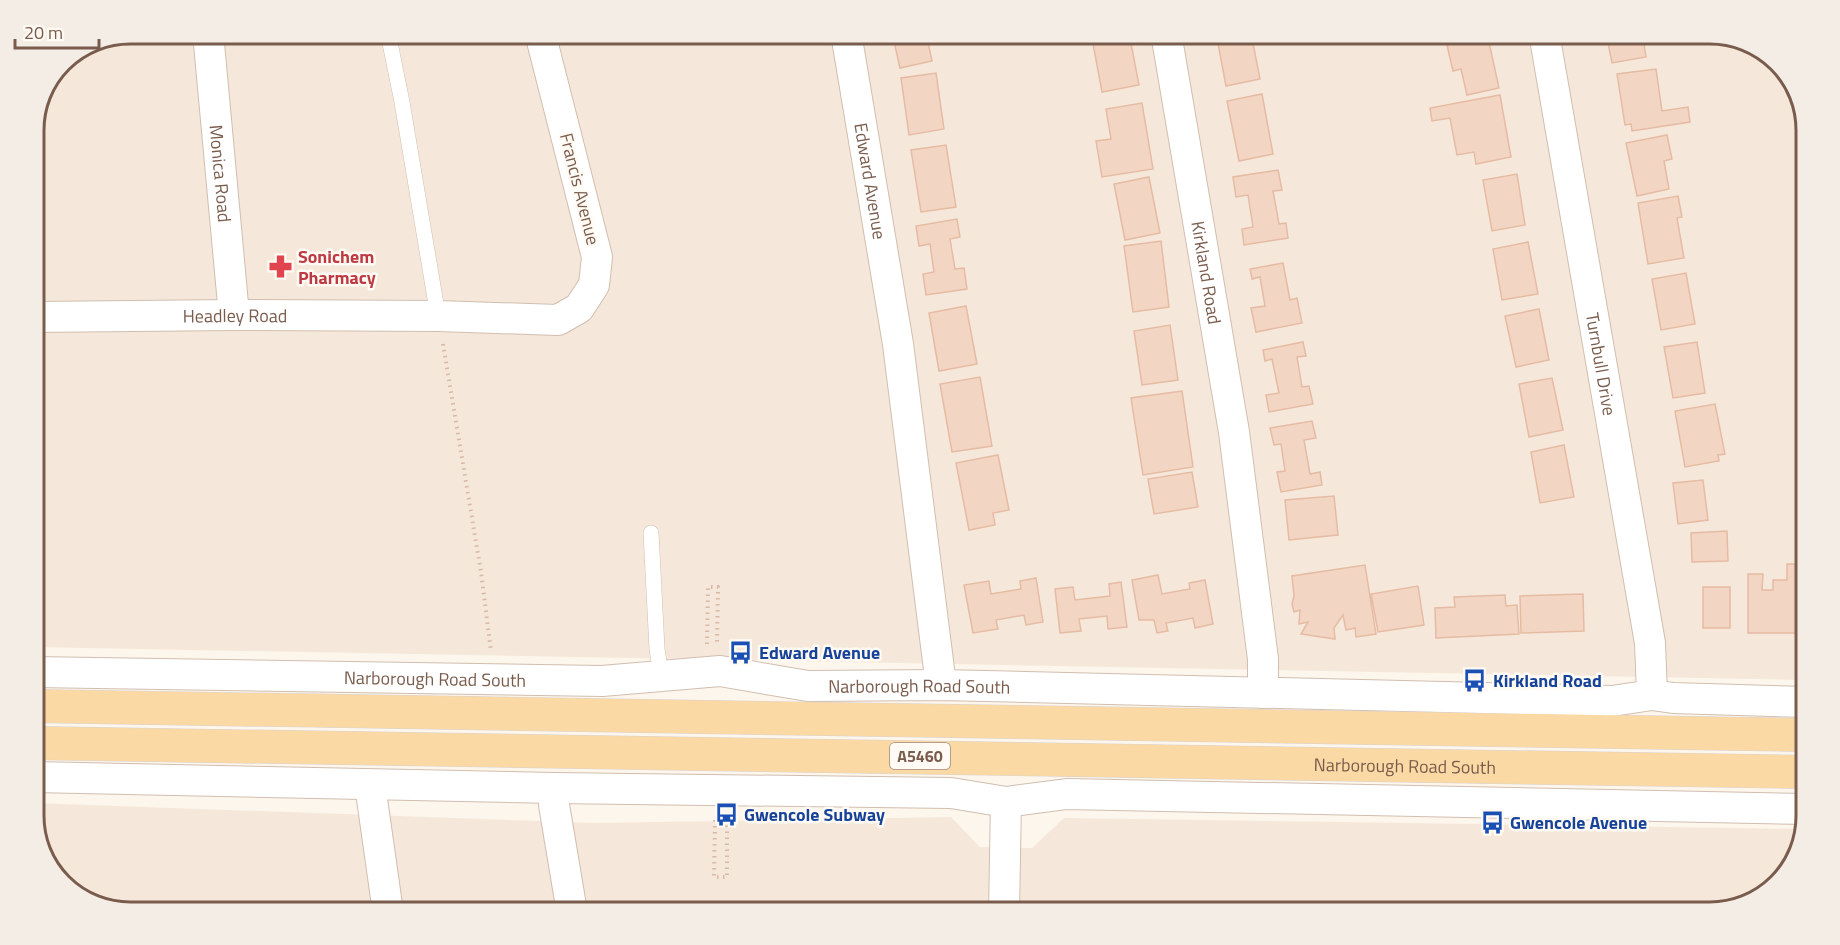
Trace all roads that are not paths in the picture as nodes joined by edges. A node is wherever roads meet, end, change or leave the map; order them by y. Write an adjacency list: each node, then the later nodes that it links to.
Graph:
1 (209, 44): 7 (street, Monica Road)
2 (390, 44): 8 (lane)
3 (543, 44): 8 (street, Francis Avenue)
4 (848, 44): 13 (street, Edward Avenue)
5 (1168, 44): 14 (street, Kirkland Road)
6 (1546, 44): 15 (street, Turnbull Drive)
7 (234, 315): 8 (street, Headley Road); 9 (street, Headley Road)
8 (438, 316)
9 (44, 317)
10 (651, 532): 12 (lane)
11 (44, 672): 12 (street, Narborough Road South)
12 (661, 675): 13 (street, Narborough Road South)
13 (941, 685): 14 (street, Narborough Road South)
14 (1263, 693): 15 (street, Narborough Road South)
15 (1652, 694): 16 (street, Narborough Road South)
16 (1796, 702)
17 (44, 706): 18 (main road, Narborough Road South / A5460)
18 (1796, 735)
19 (44, 743): 20 (main road, Narborough Road South / A5460)
20 (1796, 772)
21 (44, 777): 22 (street, Narborough Road South)
22 (370, 784): 23 (street, Narborough Road South); 26 (street)
23 (554, 788): 24 (street, Narborough Road South); 27 (street)
24 (1006, 802): 25 (street, Narborough Road South); 28 (street)
25 (1796, 809)
26 (387, 902)
27 (570, 902)
28 (1004, 902)

